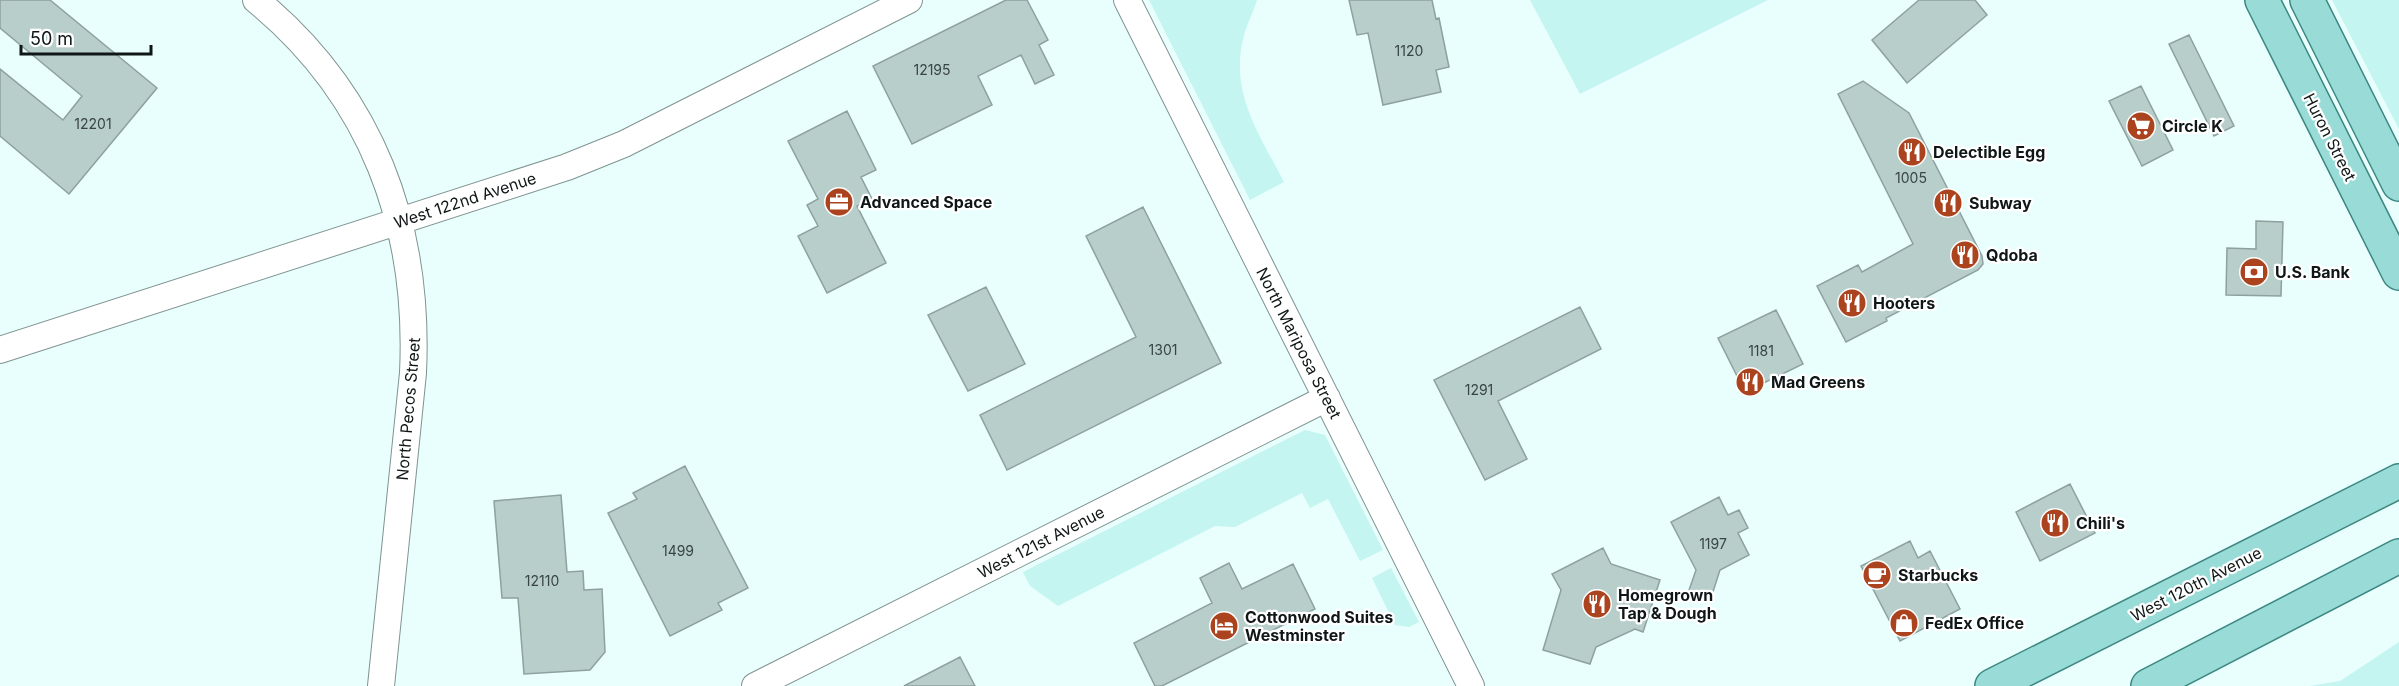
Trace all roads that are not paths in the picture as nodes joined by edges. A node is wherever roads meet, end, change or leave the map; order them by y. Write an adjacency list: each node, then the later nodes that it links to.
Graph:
1 (256, 0): 7 (street, North Pecos Street)
2 (909, 0): 7 (street, West 122nd Avenue)
3 (1127, 0): 10 (street, North Mariposa Street)
4 (2262, 0): 8 (main road, Huron Street)
5 (2307, 0): 6 (main road)
6 (2399, 184)
7 (400, 221): 9 (street, West 122nd Avenue); 15 (street, North Pecos Street)
8 (2399, 273)
9 (0, 350)
10 (1327, 398): 16 (street, West 121st Avenue); 17 (street, North Mariposa Street)
11 (2391, 481): 18 (main road, West 120th Avenue)
12 (2399, 556): 14 (main road)
13 (2399, 569): 14 (main road)
14 (2314, 600): 19 (main road)
15 (381, 686)
16 (755, 686)
17 (1471, 686)
18 (1992, 686)
19 (2148, 686)

